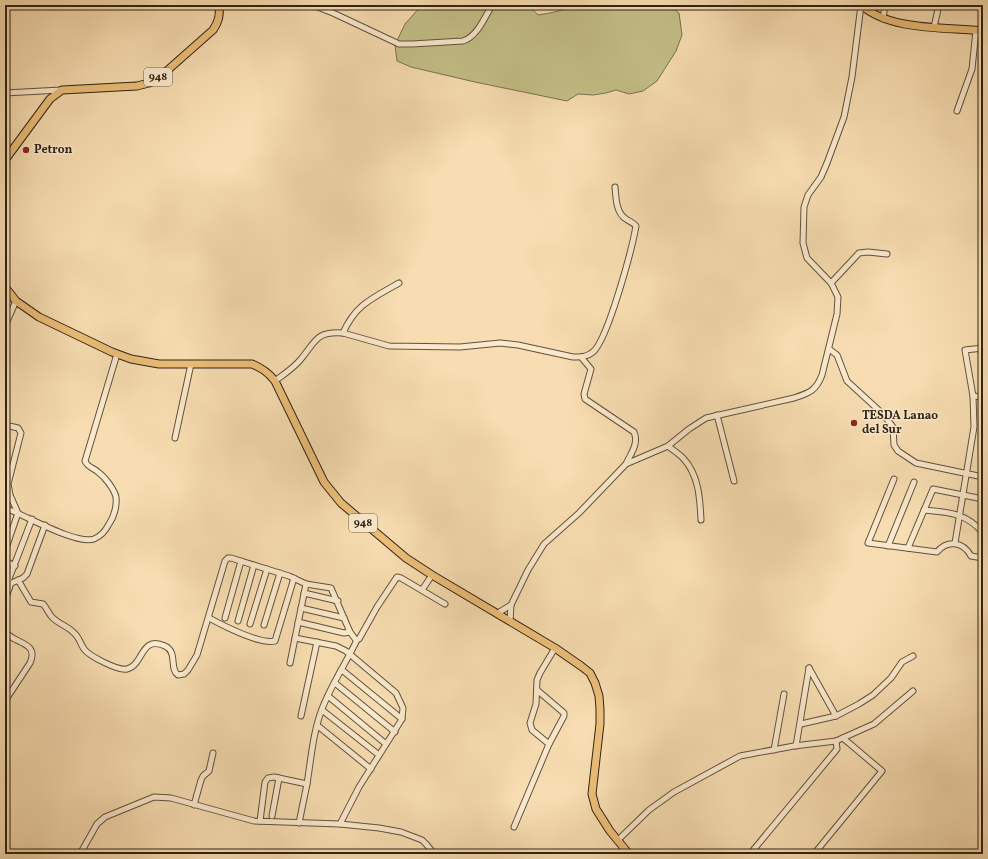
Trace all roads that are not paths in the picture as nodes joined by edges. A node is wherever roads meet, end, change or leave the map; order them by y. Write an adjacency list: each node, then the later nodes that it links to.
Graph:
1 (219, 5): 10 (main road, 948)
2 (312, 5): 3 (street)
3 (492, 5)
4 (861, 5): 7 (main road); 17 (street)
5 (885, 5): 7 (street)
6 (939, 5): 8 (street)
7 (882, 18): 8 (main road)
8 (934, 27): 9 (main road)
9 (980, 31): 12 (street)
10 (62, 90): 11 (street); 13 (main road)
11 (5, 93)
12 (957, 111)
13 (5, 160)
14 (615, 187): 25 (street)
15 (887, 254): 17 (street)
16 (398, 283): 21 (street)
17 (831, 283): 23 (street)
18 (5, 287): 19 (main road, 948)
19 (16, 301): 20 (street); 24 (main road, 948)
20 (5, 326)
21 (343, 333): 25 (street); 27 (street)
22 (983, 348): 28 (street)
23 (829, 349): 30 (street); 35 (street)
24 (117, 354): 26 (main road, 948); 48 (street)
25 (581, 357): 34 (street)
26 (191, 364): 27 (main road, 948); 32 (street)
27 (275, 381): 61 (main road, 948)
28 (972, 396): 29 (street); 35 (street)
29 (983, 397)
30 (717, 415): 33 (street); 38 (street)
31 (5, 425): 44 (street)
32 (175, 438)
33 (668, 446): 34 (street); 47 (street)
34 (626, 464): 71 (street)
35 (966, 474): 36 (street); 40 (street)
36 (983, 477)
37 (894, 479): 51 (street)
38 (734, 481)
39 (914, 482): 51 (street)
40 (964, 496): 41 (street); 43 (street); 45 (street)
41 (983, 499)
42 (6, 510): 44 (street)
43 (924, 510): 45 (street); 52 (street)
44 (18, 513): 46 (street); 53 (street)
45 (960, 515): 49 (street); 50 (street)
46 (32, 519): 48 (street); 58 (street)
47 (701, 520)
48 (45, 526): 63 (street)
49 (983, 533)
50 (955, 543): 52 (street); 54 (street)
51 (888, 546): 52 (street)
52 (908, 548)
53 (5, 551)
54 (983, 558)
55 (5, 561): 58 (street)
56 (241, 561): 57 (street); 74 (street); 75 (street)
57 (254, 565): 59 (street); 77 (street)
58 (15, 566): 65 (street)
59 (267, 569): 60 (street); 80 (street)
60 (280, 573): 62 (street); 81 (street)
61 (432, 575): 66 (street); 73 (main road, 948)
62 (294, 578): 64 (street); 74 (street)
63 (18, 580): 65 (street); 74 (street)
64 (306, 584): 67 (street); 69 (street)
65 (7, 586): 68 (street)
66 (422, 590): 70 (street); 85 (street)
67 (304, 593): 69 (street); 72 (street)
68 (5, 600)
69 (338, 601): 76 (street)
70 (445, 604)
71 (511, 605): 73 (street); 78 (street)
72 (301, 608): 76 (street); 79 (street)
73 (498, 613): 78 (main road, 948)
74 (209, 618)
75 (225, 618)
76 (344, 618): 83 (street)
77 (238, 621)
78 (510, 621): 87 (main road, 948)
79 (298, 622): 83 (street); 84 (street)
80 (250, 624)
81 (264, 625)
82 (5, 631): 97 (street)
83 (350, 632): 85 (street)
84 (295, 638): 86 (street); 90 (street)
85 (357, 640): 88 (street)
86 (317, 642): 88 (street); 99 (street)
87 (555, 648): 93 (street); 124 (main road, 948)
88 (350, 655): 91 (street); 101 (street)
89 (913, 656): 100 (street)
90 (290, 663)
91 (342, 670): 92 (street); 101 (street)
92 (335, 683): 96 (street); 104 (street)
93 (536, 690): 108 (street); 108 (street)
94 (912, 691): 105 (street)
95 (784, 694): 110 (street)
96 (328, 696): 98 (street); 107 (street)
97 (5, 701)
98 (322, 710): 103 (street); 112 (street)
99 (301, 716)
100 (836, 716): 102 (street); 102 (street)
101 (402, 719): 104 (street)
102 (801, 724): 109 (street)
103 (318, 726): 113 (street); 115 (street)
104 (395, 732): 107 (street)
105 (843, 738): 106 (street); 129 (street)
106 (836, 741): 109 (street); 128 (street)
107 (386, 744): 112 (street)
108 (549, 744): 123 (street)
109 (796, 746): 110 (street)
110 (774, 750): 124 (street)
111 (213, 753): 116 (street)
112 (379, 755): 113 (street)
113 (371, 769): 122 (street)
114 (279, 778): 115 (street); 117 (street); 118 (street)
115 (307, 784): 121 (street)
116 (194, 804): 119 (street); 125 (street)
117 (261, 814): 118 (street); 119 (street)
118 (272, 816): 120 (street)
119 (260, 821): 120 (street)
120 (279, 822): 121 (street)
121 (299, 822): 122 (street)
122 (340, 824): 126 (street)
123 (514, 828)
124 (618, 840): 127 (main road, 948)
125 (80, 854)
126 (434, 854)
127 (629, 854)
128 (750, 854)
129 (814, 854)

